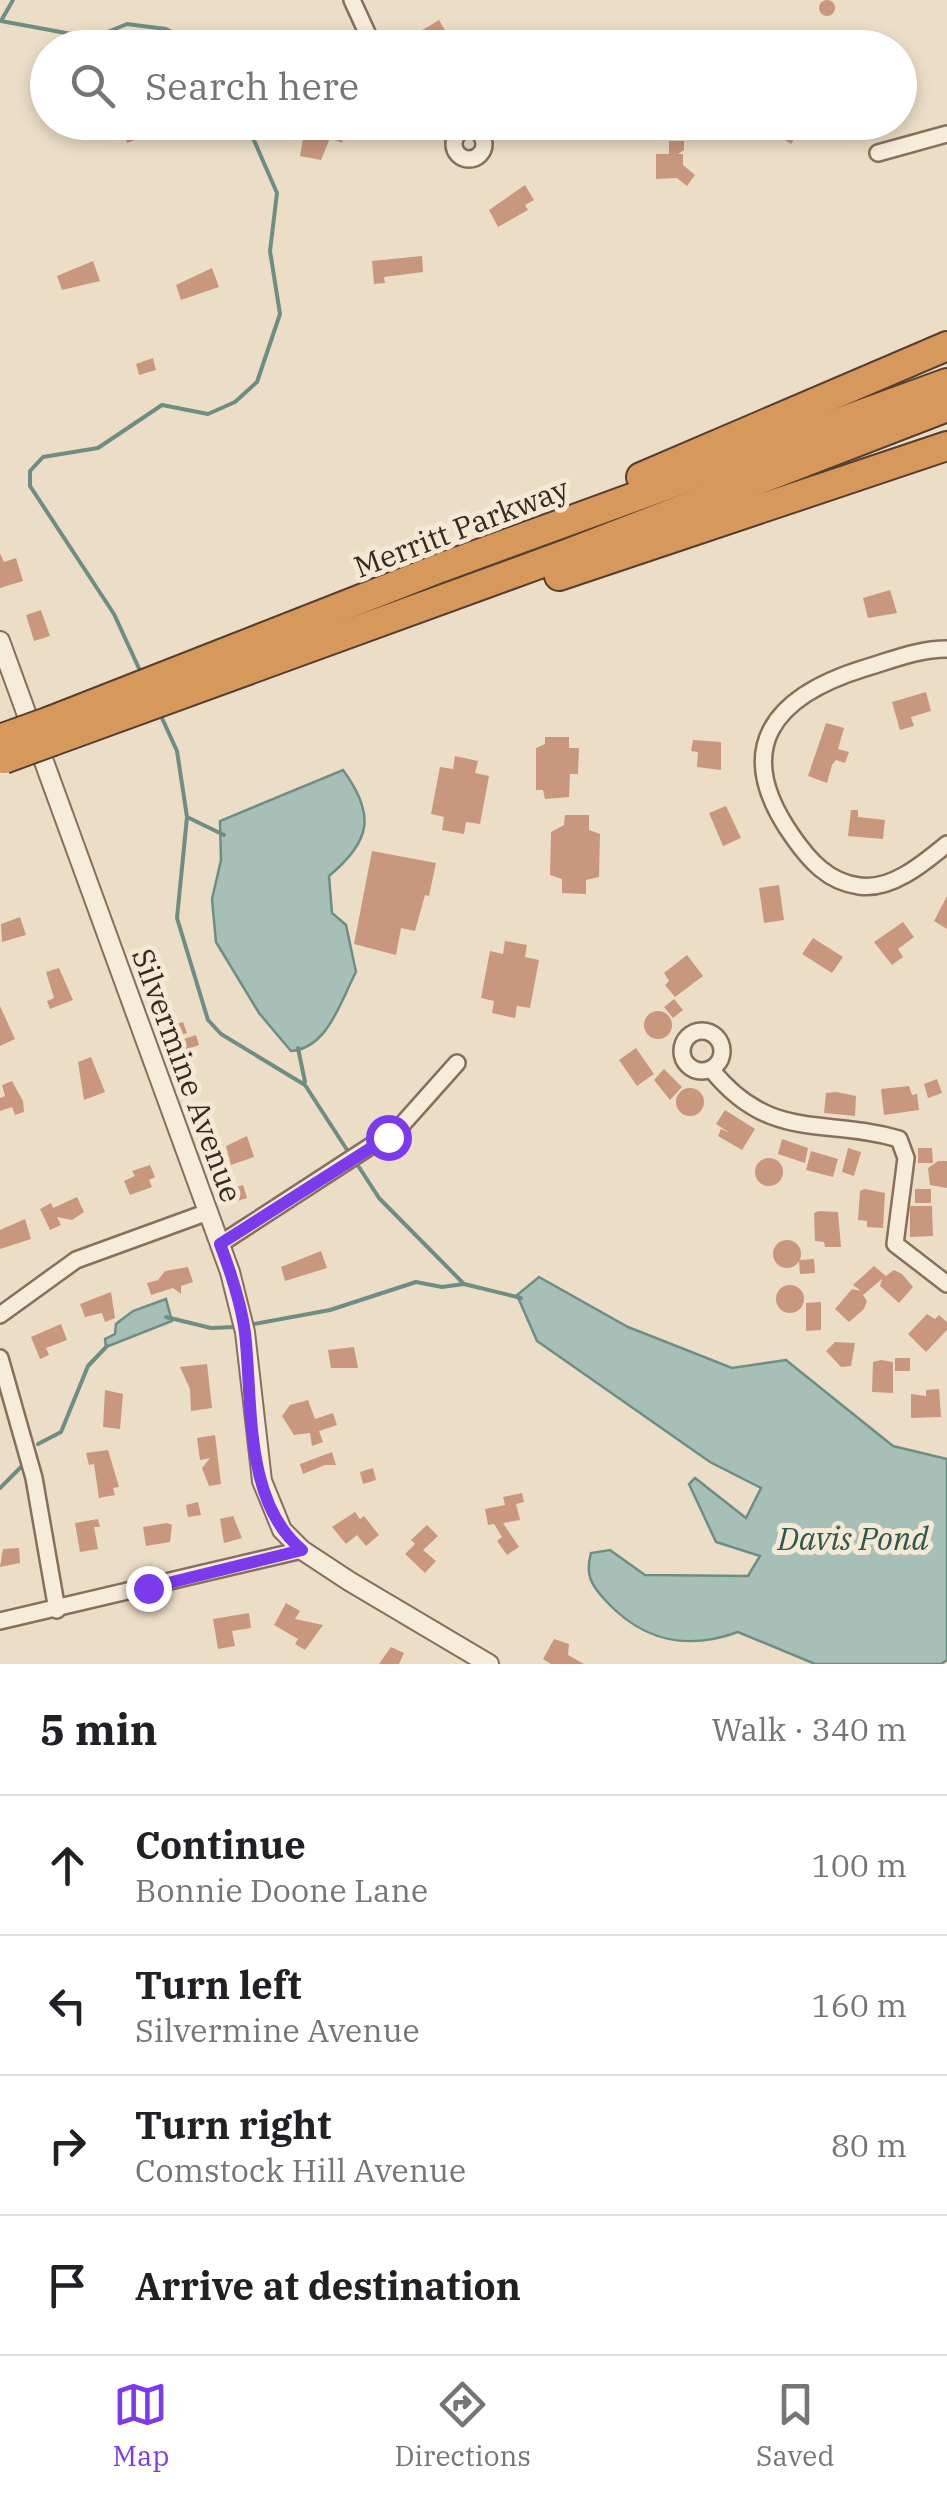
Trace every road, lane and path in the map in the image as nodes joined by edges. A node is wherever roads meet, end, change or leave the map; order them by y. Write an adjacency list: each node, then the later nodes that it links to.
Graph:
1 (352, 0): 2 (street)
2 (366, 30)
3 (947, 134): 4 (street)
4 (878, 153)
5 (947, 346): 9 (highway)
6 (947, 383): 9 (highway, Merritt Parkway)
7 (947, 407): 10 (highway, Merritt Parkway)
8 (947, 446): 10 (highway)
9 (440, 568): 13 (highway, Merritt Parkway)
10 (336, 637): 13 (highway, Merritt Parkway)
11 (0, 640): 18 (street, Silvermine Avenue)
12 (947, 649): 15 (street)
13 (197, 675): 14 (highway, Merritt Parkway, bridge)
14 (1, 753)
15 (947, 844)
16 (457, 1063): 19 (street)
17 (712, 1070): 20 (street)
18 (208, 1212): 19 (street, Silvermine Avenue); 21 (street)
19 (220, 1244): 23 (street, Silvermine Avenue)
20 (947, 1284)
21 (0, 1315)
22 (0, 1358): 24 (street)
23 (302, 1550): 24 (street); 26 (street, Silvermine Avenue)
24 (57, 1610): 25 (street)
25 (0, 1621)
26 (489, 1664)

